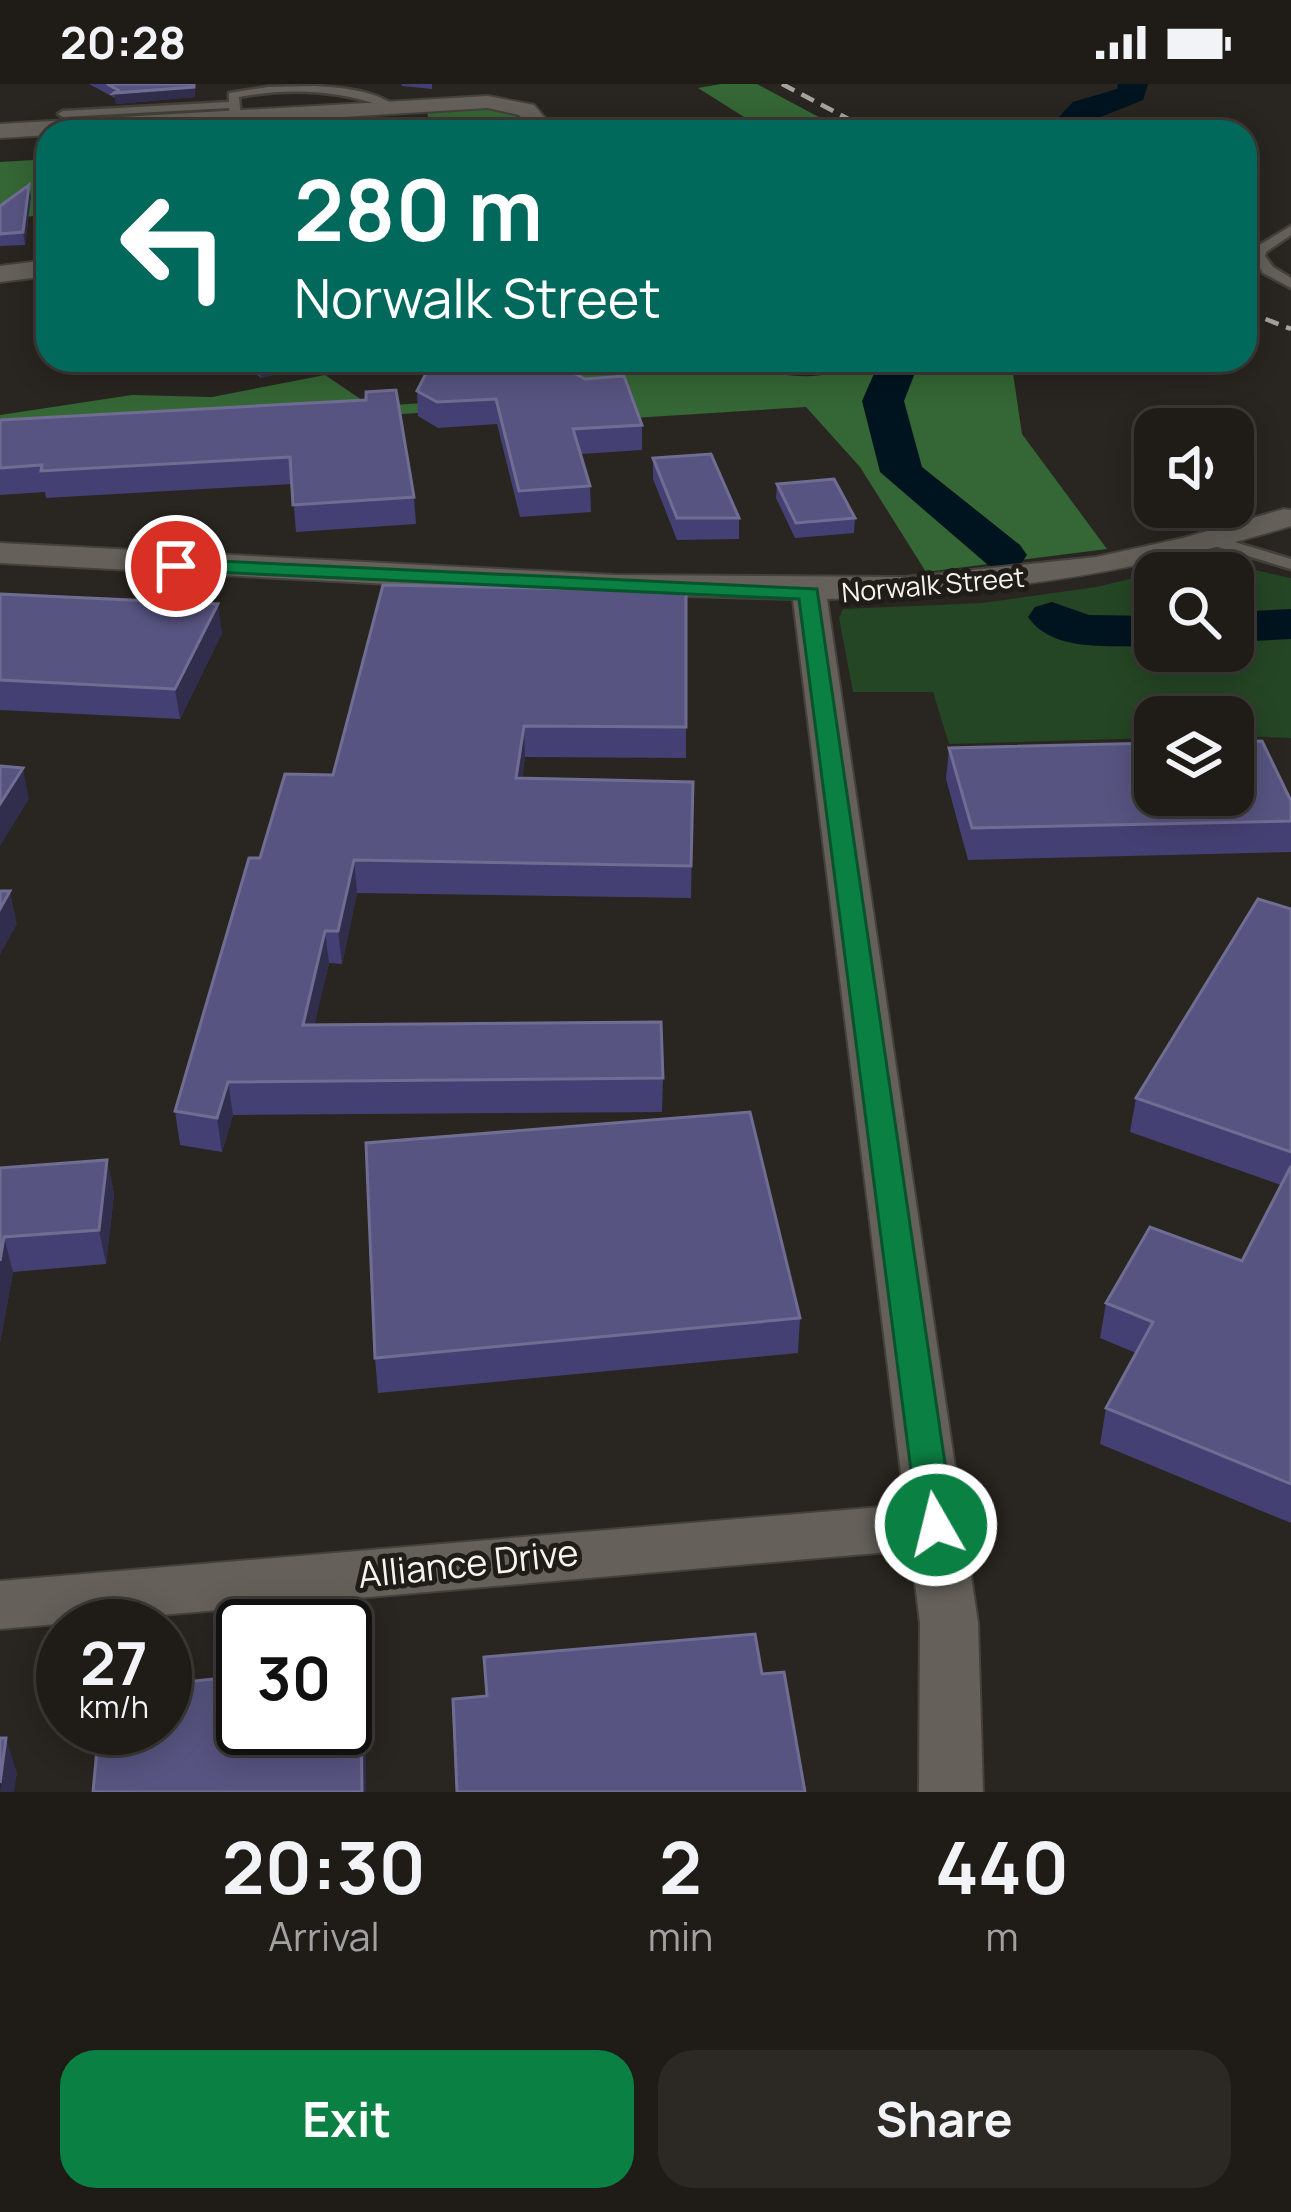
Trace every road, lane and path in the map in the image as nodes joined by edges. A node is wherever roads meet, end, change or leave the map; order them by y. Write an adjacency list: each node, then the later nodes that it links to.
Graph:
1 (234, 111): 2 (lane); 3 (street); 4 (street)
2 (63, 114)
3 (129, 120)
4 (535, 120)
5 (36, 128): 6 (street)
6 (0, 131)
7 (1291, 230): 10 (lane)
8 (36, 270): 9 (street)
9 (0, 274)
10 (1291, 284)
11 (1284, 518): 12 (street, Norwalk Street)
12 (1214, 541): 14 (lane); 15 (street, Norwalk Street)
13 (0, 553): 15 (street, Norwalk Street)
14 (1291, 564)
15 (809, 593): 16 (street)
16 (936, 1525): 17 (street, Alliance Drive); 18 (street)
17 (0, 1605)
18 (951, 1792)

